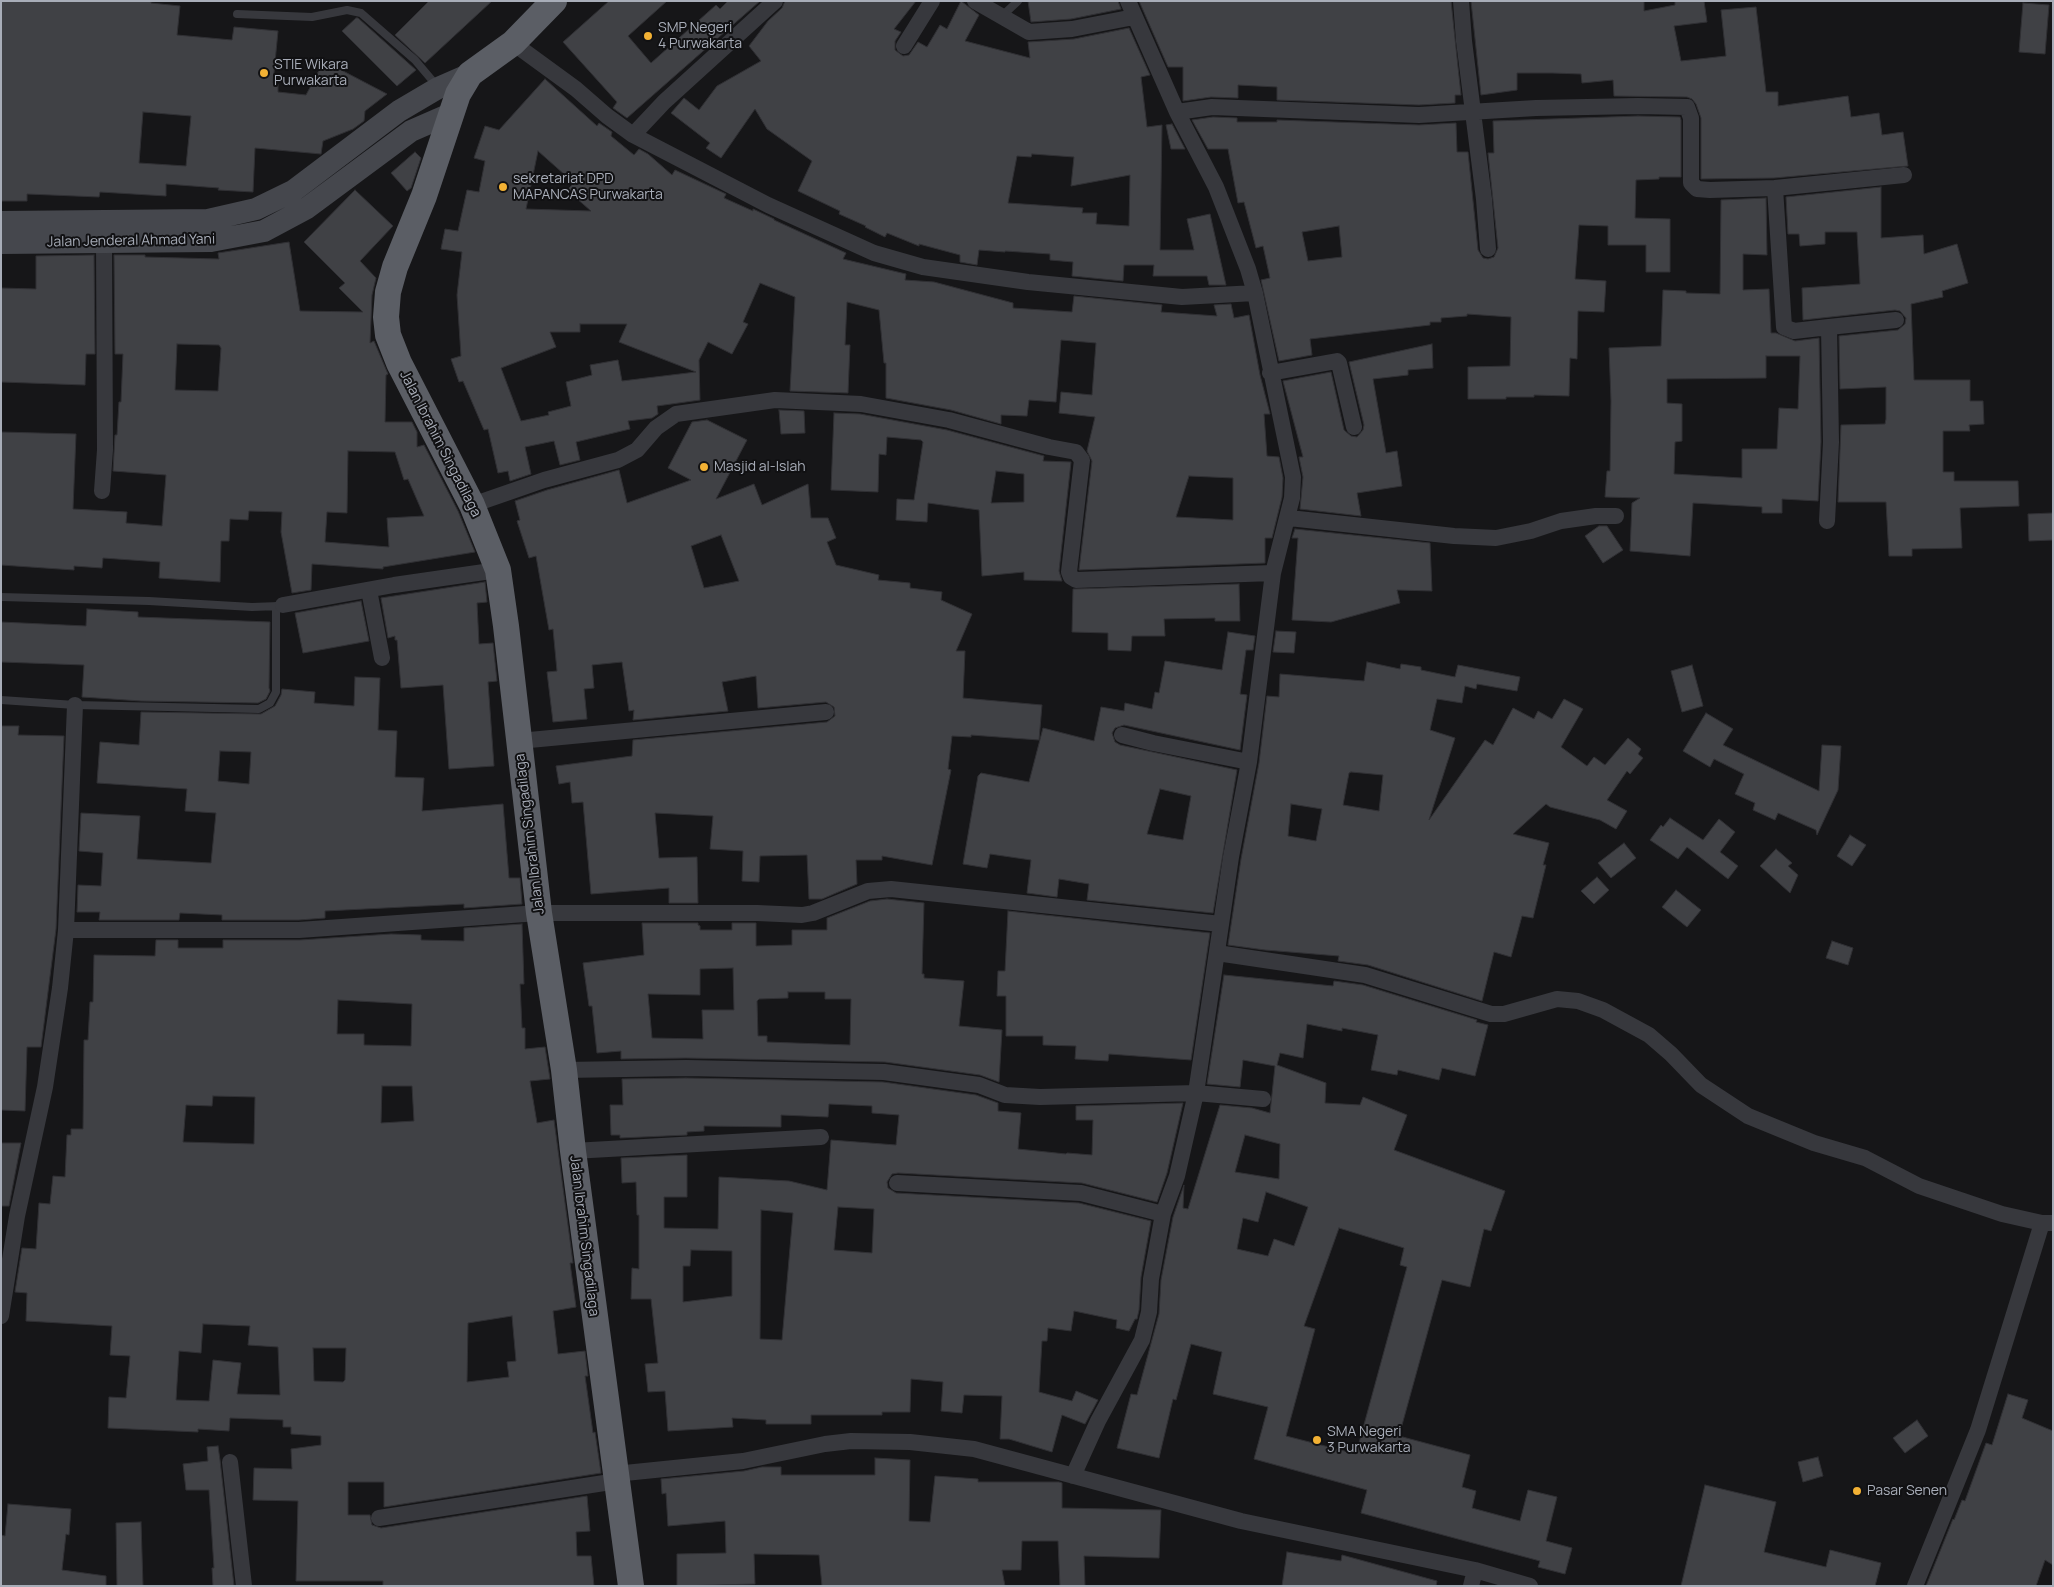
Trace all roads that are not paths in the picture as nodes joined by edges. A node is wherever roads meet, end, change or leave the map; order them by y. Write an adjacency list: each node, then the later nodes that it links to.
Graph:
1 (554, 1): 11 (highway, Jalan Jenderal Ahmad Yani)
2 (775, 1): 18 (street)
3 (932, 1): 12 (street)
4 (975, 1): 9 (street)
5 (1018, 1): 9 (lane)
6 (1128, 1): 10 (street)
7 (1461, 1): 16 (street)
8 (237, 14): 14 (lane)
9 (1002, 16): 10 (street)
10 (1134, 17): 15 (street)
11 (513, 43): 13 (highway, Jalan Jenderal Ahmad Yani); 18 (street)
12 (904, 46)
13 (470, 74): 14 (main road, Jalan Jenderal Ahmad Yani); 17 (highway, Jalan Jenderal Ahmad Yani)
14 (438, 88): 21 (main road, Jalan Jenderal Ahmad Yani)
15 (1177, 112): 16 (street); 27 (street)
16 (1473, 112): 20 (street); 26 (street)
17 (450, 114): 21 (main road, Jalan Jenderal Ahmad Yani); 33 (highway, Jalan Ibrahim Singadilaga)
18 (633, 135): 27 (street)
19 (1904, 176): 20 (street)
20 (1775, 188): 29 (street)
21 (300, 199): 23 (main road, Jalan Jenderal Ahmad Yani)
22 (1, 222): 23 (main road, Jalan Jenderal Ahmad Yani)
23 (161, 231): 24 (main road, Jalan Jenderal Ahmad Yani)
24 (104, 242): 25 (main road, Jalan Jenderal Ahmad Yani); 32 (street)
25 (1, 243)
26 (1488, 249)
27 (1255, 293): 30 (street)
28 (1896, 320): 29 (street)
29 (1829, 327): 36 (street)
30 (1270, 372): 31 (street); 35 (street)
31 (1354, 427)
32 (102, 491)
33 (472, 505): 37 (highway, Jalan Ibrahim Singadilaga); 38 (street)
34 (1616, 516): 35 (street)
35 (1289, 518): 38 (street)
36 (1827, 521)
37 (498, 570): 39 (street); 47 (highway, Jalan Ibrahim Singadilaga)
38 (1274, 573): 48 (street)
39 (369, 590): 41 (street); 42 (street)
40 (1, 597): 41 (lane)
41 (280, 606): 44 (lane)
42 (382, 658)
43 (1, 700): 44 (lane)
44 (75, 705): 51 (street)
45 (826, 712): 47 (street)
46 (1122, 735): 48 (street)
47 (519, 741): 49 (highway, Jalan Ibrahim Singadilaga)
48 (1249, 762): 50 (street)
49 (539, 913): 50 (street); 51 (street); 53 (highway, Jalan Ibrahim Singadilaga)
50 (1221, 924): 52 (street)
51 (66, 930): 61 (street)
52 (1217, 953): 54 (street); 60 (street)
53 (564, 1070): 54 (street); 57 (highway, Jalan Ibrahim Singadilaga)
54 (1196, 1093): 55 (street); 59 (street)
55 (1263, 1099)
56 (821, 1137): 57 (street)
57 (573, 1151): 64 (highway, Jalan Ibrahim Singadilaga)
58 (897, 1183): 59 (street)
59 (1162, 1214): 63 (street)
60 (2048, 1223): 70 (street)
61 (1, 1316)
62 (230, 1462): 67 (street)
63 (1073, 1476): 64 (street); 66 (street)
64 (616, 1478): 65 (street); 68 (highway, Jalan Ibrahim Singadilaga)
65 (378, 1518)
66 (1473, 1578): 69 (street)
67 (244, 1586)
68 (631, 1586)
69 (1530, 1586)
70 (1915, 1586)

